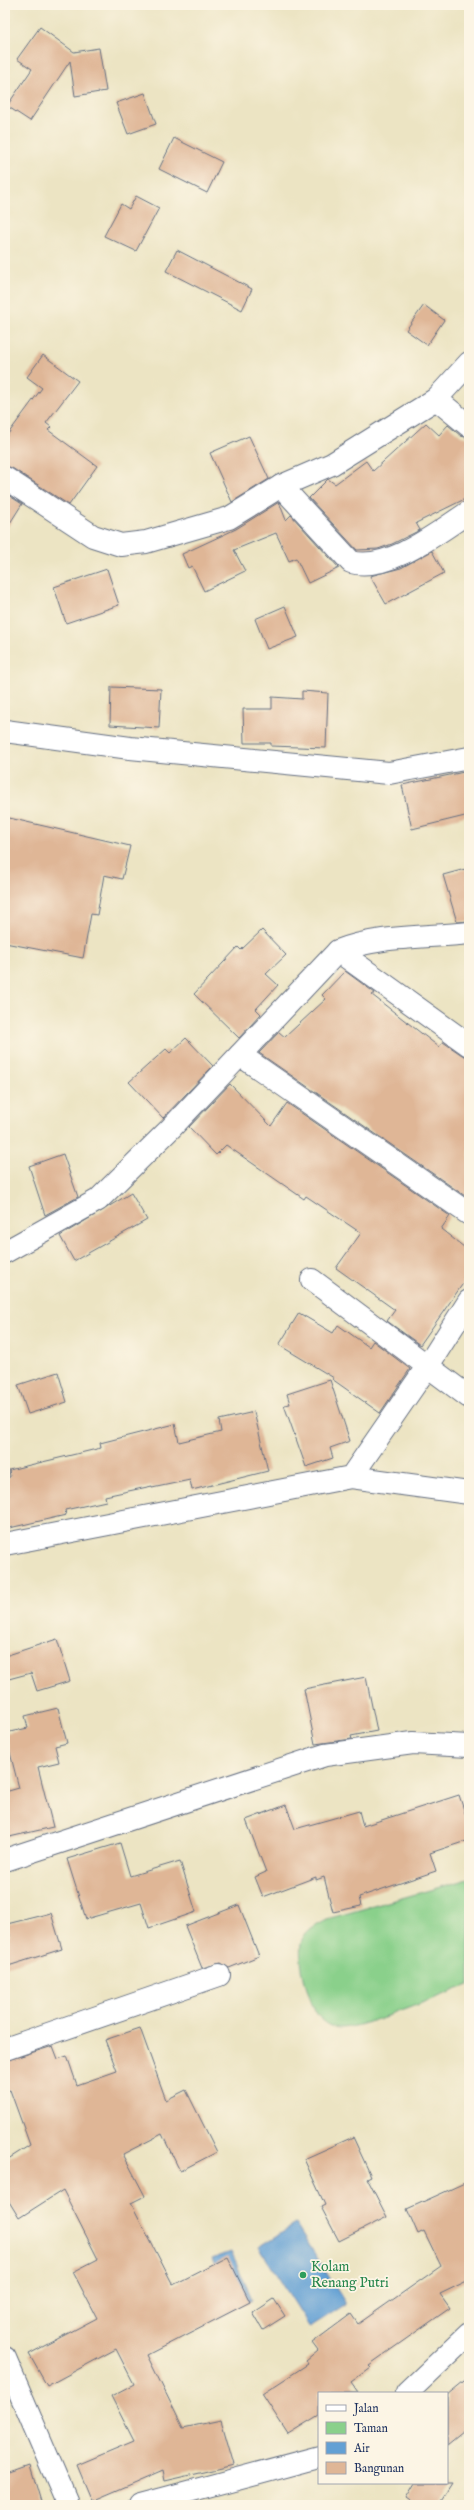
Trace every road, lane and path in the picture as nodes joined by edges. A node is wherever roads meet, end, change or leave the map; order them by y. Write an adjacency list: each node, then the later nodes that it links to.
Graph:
1 (469, 363): 2 (main road)
2 (436, 400): 3 (main road); 5 (main road)
3 (469, 426)
4 (5, 478): 5 (main road)
5 (281, 486): 6 (main road)
6 (469, 512)
7 (5, 731): 8 (main road)
8 (469, 758)
9 (469, 933): 10 (main road)
10 (338, 951): 11 (main road); 12 (main road)
11 (469, 1045)
12 (240, 1055): 13 (main road); 14 (main road)
13 (469, 1214)
14 (5, 1252)
15 (312, 1280): 17 (main road)
16 (469, 1301): 17 (main road)
17 (427, 1367): 18 (main road); 19 (main road)
18 (469, 1397)
19 (351, 1477): 20 (main road); 21 (main road)
20 (469, 1493)
21 (5, 1544)
22 (469, 1746): 23 (main road)
23 (5, 1860)
24 (219, 1975): 25 (main road)
25 (5, 2049)
26 (469, 2334): 28 (main road)
27 (5, 2358): 30 (main road)
28 (408, 2392)
29 (318, 2457): 31 (main road)
30 (68, 2505)
31 (140, 2505)

